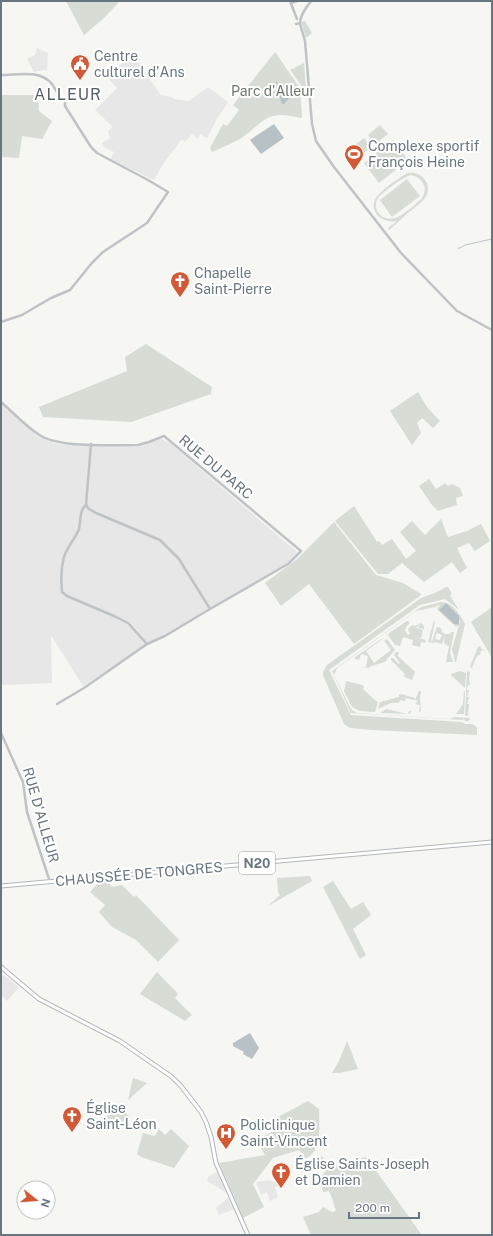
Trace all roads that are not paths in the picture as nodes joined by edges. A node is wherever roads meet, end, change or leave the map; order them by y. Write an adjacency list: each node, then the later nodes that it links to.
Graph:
1 (297, 1): 3 (street)
2 (311, 1): 5 (street)
3 (291, 2): 4 (street)
4 (296, 13): 5 (street); 6 (street)
5 (301, 16): 6 (street)
6 (299, 19): 9 (street)
7 (1, 76): 8 (street)
8 (1, 322)
9 (492, 330)
10 (1, 402): 11 (street, RUE DU PARC)
11 (91, 444): 12 (street); 13 (street, RUE DU PARC)
12 (86, 505): 13 (street); 14 (street)
13 (210, 609): 14 (street)
14 (147, 644): 15 (street)
15 (57, 704)
16 (1, 733): 18 (street, RUE D'ALLEUR)
17 (492, 842): 18 (main road, CHAUSSÉE DE TONGRES / N20)
18 (50, 882): 19 (main road, CHAUSSÉE DE TONGRES / N20)
19 (1, 886)
20 (1, 967): 21 (main road)
21 (248, 1235)

